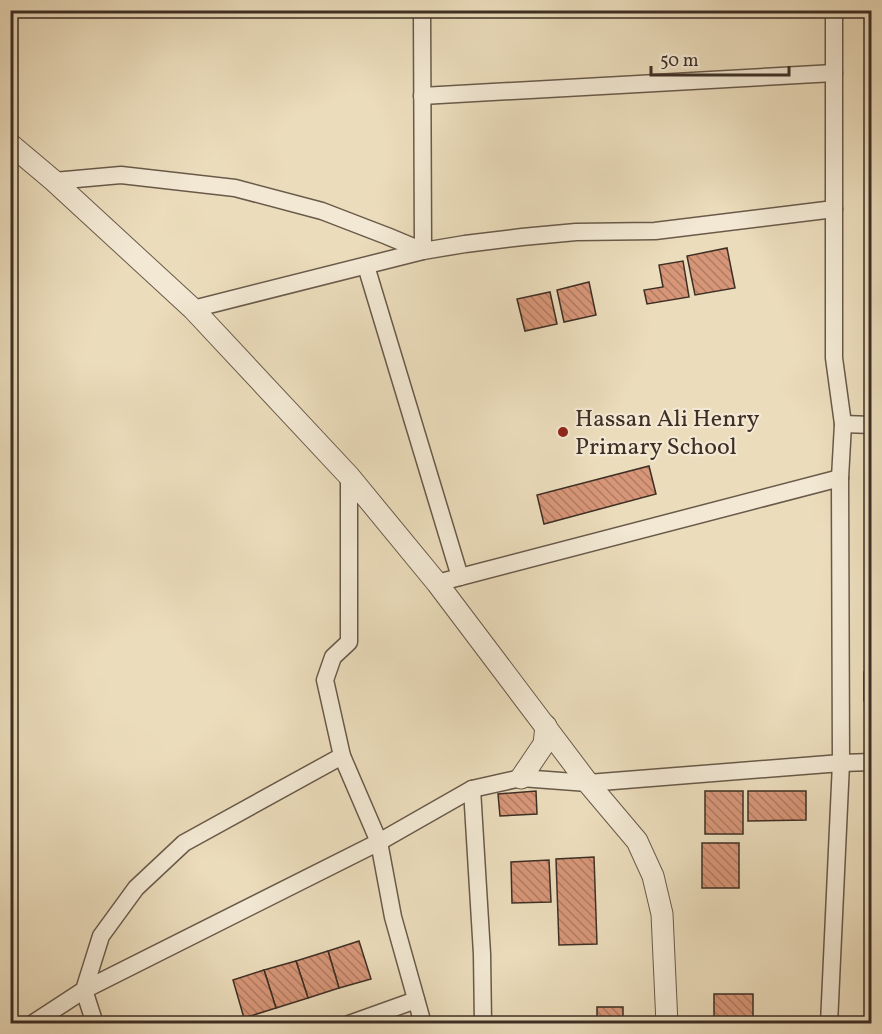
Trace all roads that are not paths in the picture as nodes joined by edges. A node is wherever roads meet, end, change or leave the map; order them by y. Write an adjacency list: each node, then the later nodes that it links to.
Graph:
1 (422, 10): 4 (street)
2 (834, 10): 3 (street)
3 (834, 73): 4 (street); 7 (street)
4 (422, 96): 8 (street)
5 (10, 144): 6 (street)
6 (54, 181): 8 (street); 10 (street)
7 (834, 209): 8 (street); 11 (street)
8 (423, 251): 9 (street)
9 (366, 266): 10 (street); 15 (street)
10 (193, 309): 13 (street)
11 (843, 424): 12 (street); 14 (street)
12 (872, 425)
13 (349, 476): 16 (street); 18 (street)
14 (840, 478): 15 (street); 20 (street)
15 (460, 577): 16 (street)
16 (437, 584): 17 (street)
17 (546, 726): 21 (street); 22 (street)
18 (342, 756): 24 (street); 25 (street)
19 (872, 762): 20 (street)
20 (841, 763): 22 (street); 33 (street)
21 (521, 778): 22 (street); 23 (street)
22 (588, 783): 32 (street)
23 (472, 789): 24 (street); 31 (street)
24 (379, 842): 25 (street); 26 (street)
25 (84, 990): 27 (street); 28 (street)
26 (416, 1000): 29 (street); 30 (street)
27 (32, 1023)
28 (95, 1023)
29 (349, 1023)
30 (423, 1023)
31 (483, 1023)
32 (667, 1023)
33 (829, 1023)

